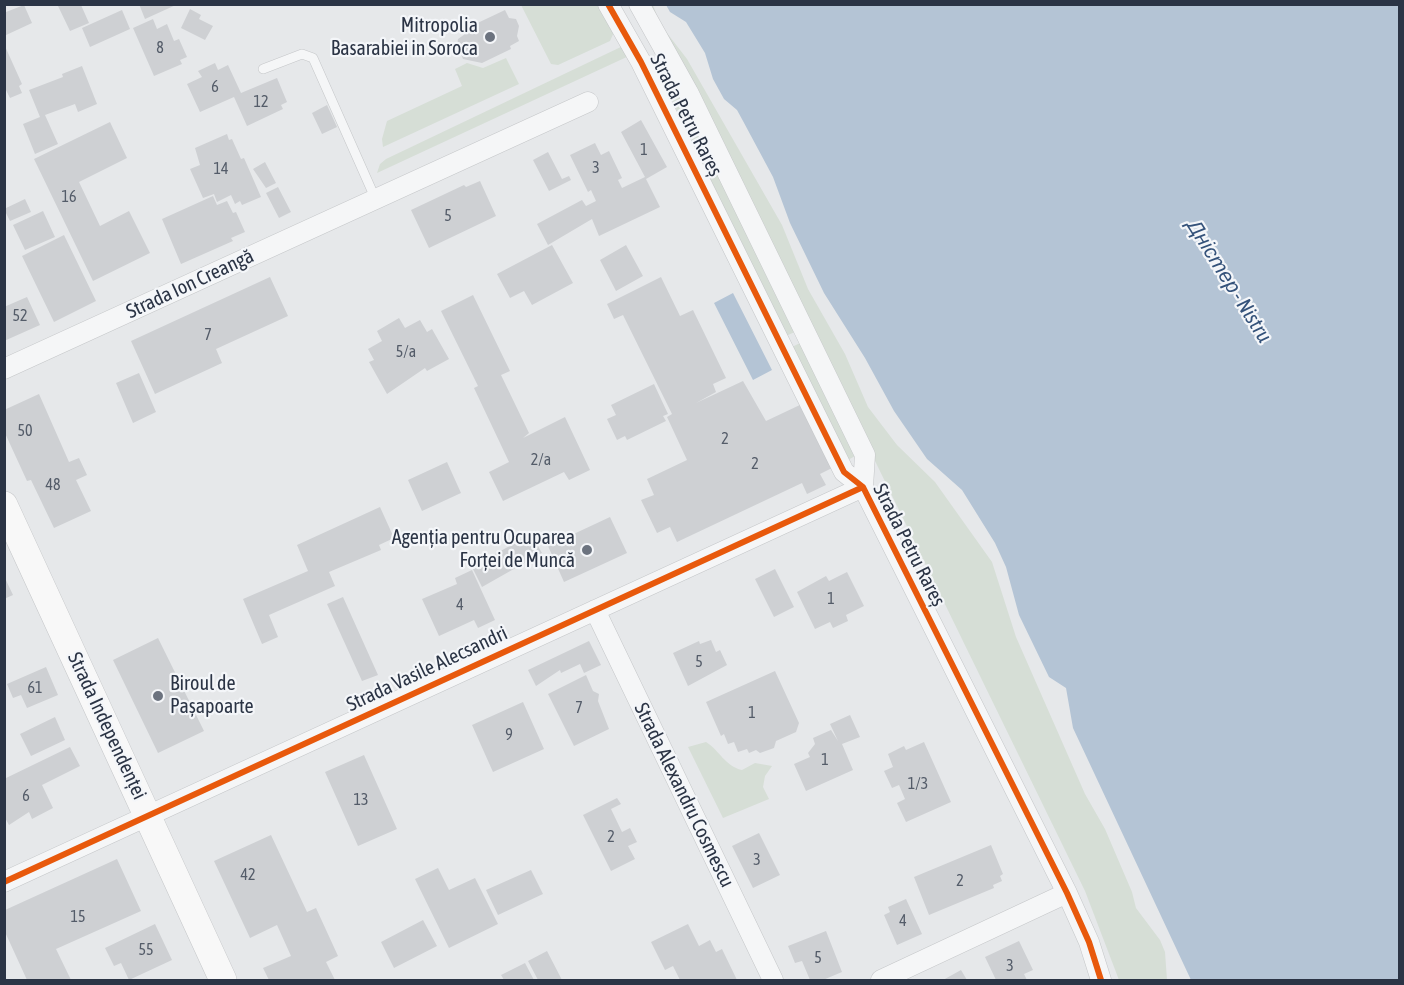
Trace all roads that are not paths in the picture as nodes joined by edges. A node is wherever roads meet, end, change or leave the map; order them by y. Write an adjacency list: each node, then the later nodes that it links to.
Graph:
1 (608, 4): 7 (street, Strada Petru Rareș)
2 (639, 4): 7 (street, Strada Petru Rareș)
3 (263, 69): 5 (lane)
4 (588, 102): 5 (street, Strada Ion Creangă)
5 (376, 200): 6 (street, Strada Ion Creangă)
6 (4, 369)
7 (863, 487): 9 (street, Strada Vasile Alecsandri); 12 (street, Strada Petru Rareș)
8 (4, 505): 10 (main road, Strada Independenței)
9 (595, 610): 10 (street, Strada Vasile Alecsandri); 14 (street, Strada Alexandru Cosmescu)
10 (149, 816): 11 (street, Strada Vasile Alecsandri); 13 (main road, Strada Independenței)
11 (4, 882)
12 (1067, 892): 15 (street); 16 (street, Strada Petru Rareș)
13 (223, 981)
14 (773, 981)
15 (881, 981)
16 (1101, 981)

